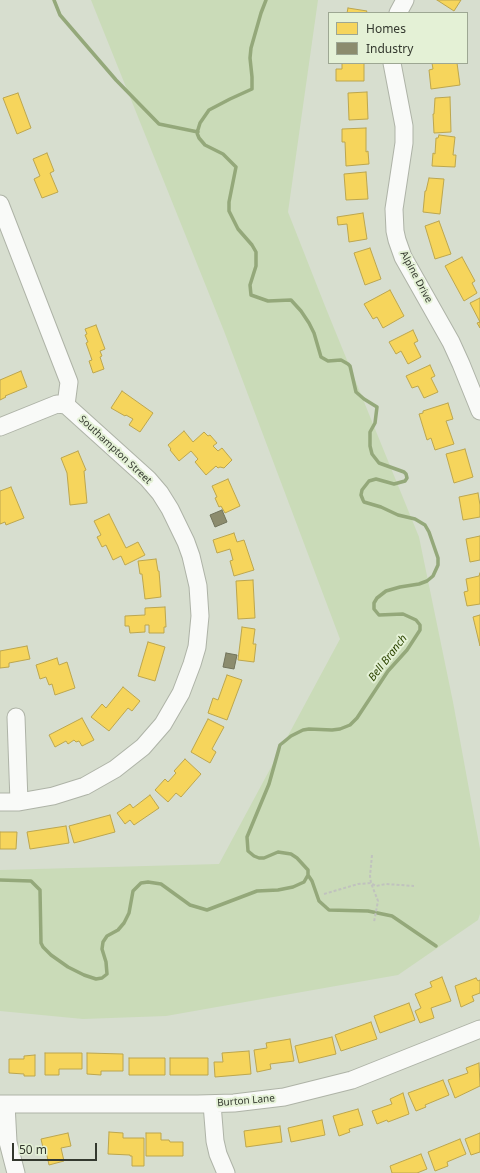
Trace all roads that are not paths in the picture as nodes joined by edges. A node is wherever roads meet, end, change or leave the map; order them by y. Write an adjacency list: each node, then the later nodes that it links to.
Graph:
1 (405, 0): 2 (street)
2 (399, 12)
3 (392, 64): 7 (street, Alpine Drive)
4 (0, 204): 5 (street)
5 (5, 234): 6 (street)
6 (66, 404): 8 (street); 11 (street, Southampton Street)
7 (480, 411)
8 (0, 427)
9 (16, 717): 11 (street)
10 (0, 802): 11 (street, Southampton Street)
11 (19, 802)
12 (480, 1028): 14 (street, Burton Lane)
13 (3, 1104): 14 (street, Burton Lane); 15 (street)
14 (212, 1104): 16 (street)
15 (16, 1173)
16 (226, 1173)

